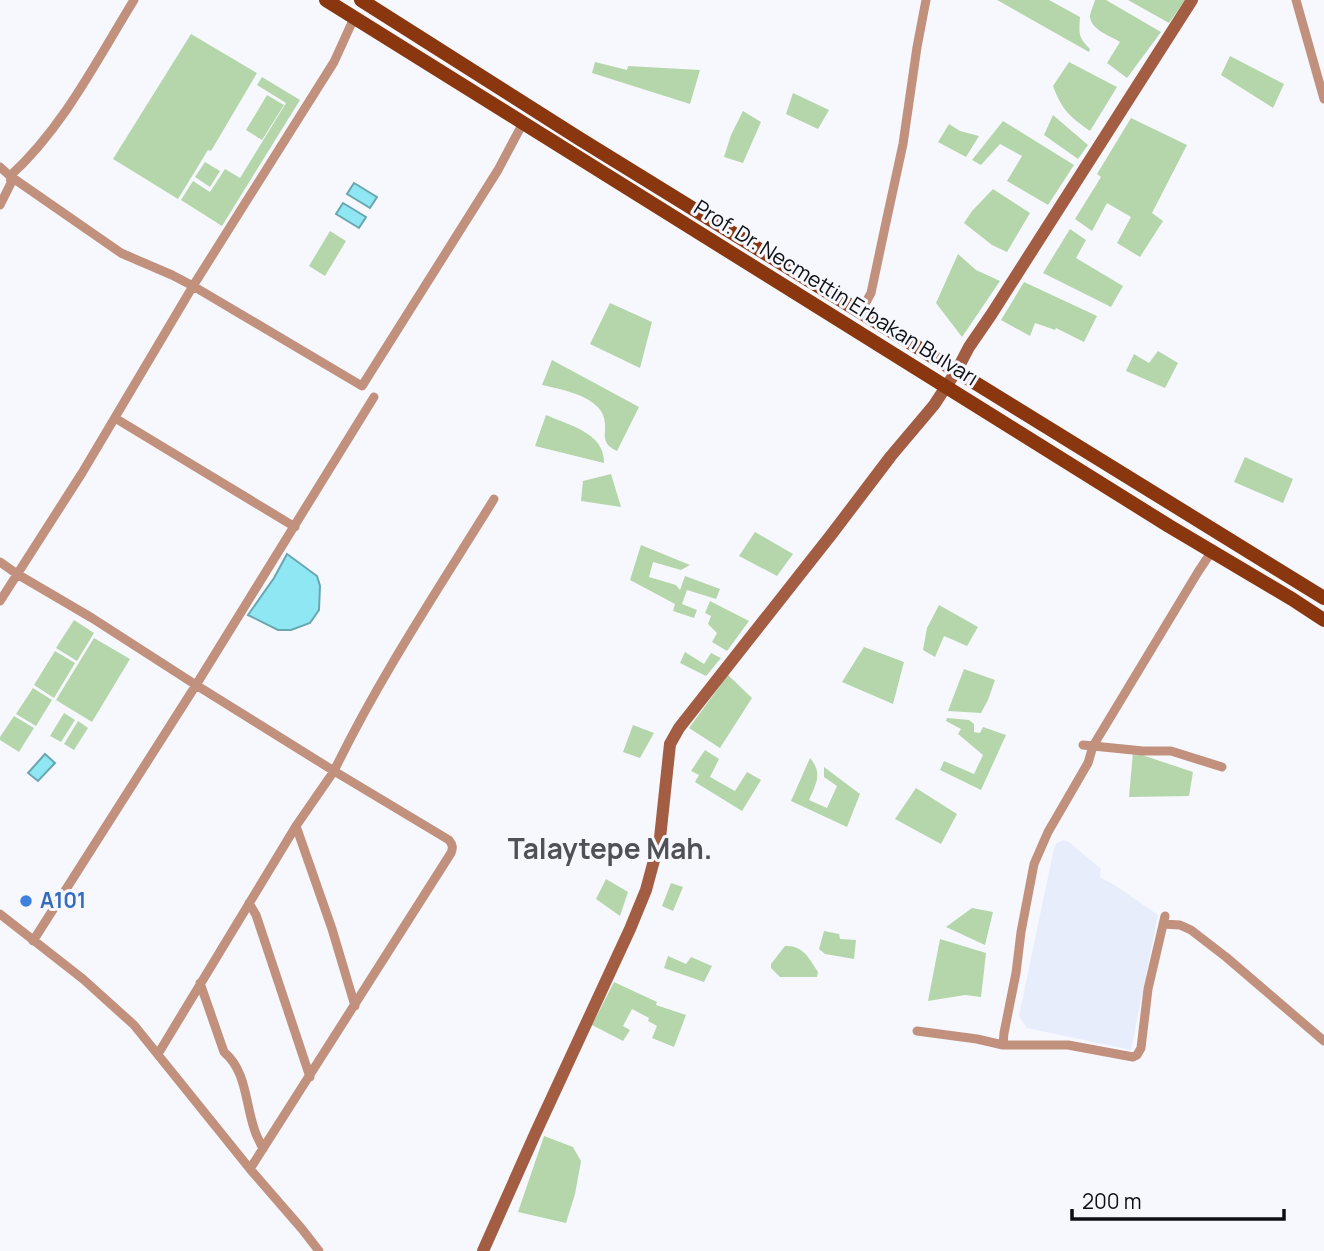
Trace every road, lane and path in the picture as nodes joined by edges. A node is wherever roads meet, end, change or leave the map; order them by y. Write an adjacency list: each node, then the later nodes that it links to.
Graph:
1 (134, 0): 11 (street)
2 (326, 0): 7 (main road, Prof. Dr. Necmettin Erbakan Bulvarı)
3 (361, 0): 14 (main road, Prof. Dr. Necmettin Erbakan Bulvarı)
4 (926, 0): 14 (street)
5 (1192, 0): 15 (street)
6 (1296, 0): 8 (street)
7 (354, 18): 9 (main road, Prof. Dr. Necmettin Erbakan Bulvarı); 13 (street)
8 (1324, 99)
9 (523, 123): 13 (street); 16 (main road, Prof. Dr. Necmettin Erbakan Bulvarı)
10 (0, 167): 11 (street)
11 (10, 176): 12 (street); 13 (street)
12 (0, 205)
13 (193, 286): 18 (street)
14 (860, 311): 15 (main road, Prof. Dr. Necmettin Erbakan Bulvarı)
15 (957, 370): 16 (street); 24 (main road, Prof. Dr. Necmettin Erbakan Bulvarı)
16 (947, 387): 21 (main road, Prof. Dr. Necmettin Erbakan Bulvarı); 45 (street)
17 (374, 397): 20 (street)
18 (115, 418): 20 (street); 23 (street)
19 (494, 499): 30 (street)
20 (295, 527): 27 (street)
21 (1212, 551): 26 (main road, Prof. Dr. Necmettin Erbakan Bulvarı); 28 (street)
22 (0, 562): 23 (street)
23 (17, 574): 25 (street); 27 (street)
24 (1324, 598)
25 (0, 601)
26 (1324, 620)
27 (196, 685): 30 (street); 34 (street)
28 (1088, 745): 29 (street); 39 (street)
29 (1222, 767)
30 (334, 771): 31 (street); 36 (street)
31 (296, 825): 32 (street); 36 (street)
32 (249, 903): 35 (street); 41 (street)
33 (0, 915): 34 (street)
34 (33, 941): 40 (street)
35 (200, 983): 40 (street); 42 (street)
36 (355, 1006): 41 (street)
37 (917, 1031): 39 (street)
38 (1324, 1041): 39 (street)
39 (1003, 1045)
40 (158, 1054): 43 (street)
41 (310, 1077): 42 (street)
42 (263, 1149): 43 (street)
43 (250, 1169): 44 (street)
44 (319, 1251)
45 (484, 1251)

